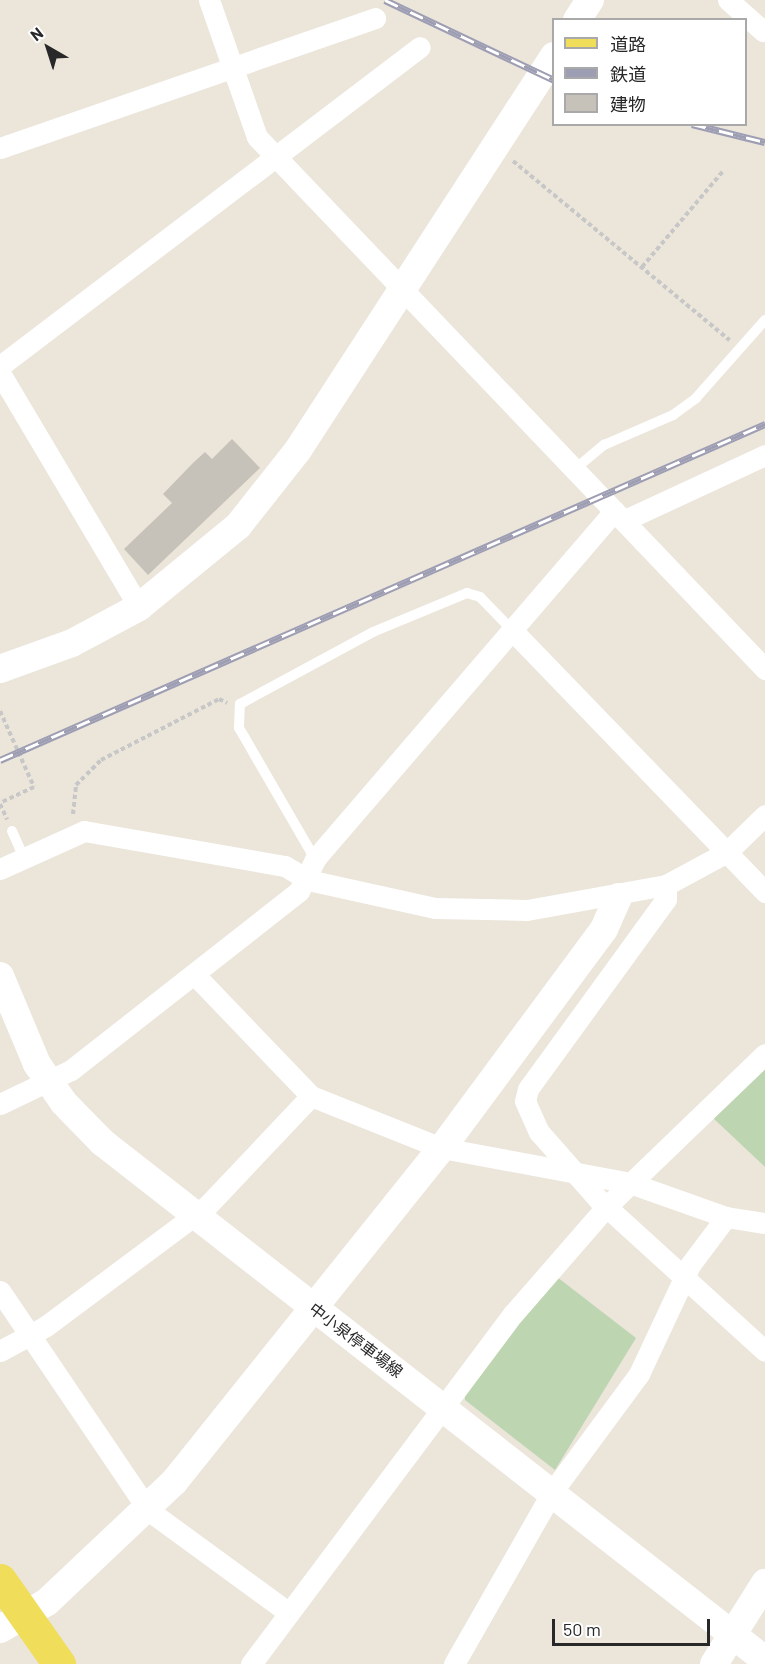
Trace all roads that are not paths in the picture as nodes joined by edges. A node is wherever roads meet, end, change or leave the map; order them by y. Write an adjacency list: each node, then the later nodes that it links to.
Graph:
1 (209, 0): 9 (street)
2 (590, 0): 5 (street)
3 (728, 0): 6 (street)
4 (375, 18): 9 (street)
5 (578, 18)
6 (763, 30)
7 (420, 47): 11 (street)
8 (552, 59): 12 (street)
9 (233, 67): 10 (street); 11 (street)
10 (0, 148)
11 (274, 157): 12 (street); 14 (street)
12 (400, 290): 17 (street); 19 (street)
13 (765, 320): 17 (lane)
14 (0, 366)
15 (0, 373): 19 (street)
16 (765, 455): 18 (street)
17 (575, 469): 18 (street)
18 (620, 516): 20 (street); 22 (street)
19 (139, 607): 21 (street)
20 (512, 628): 25 (street); 27 (street); 27 (lane)
21 (0, 669)
22 (765, 669)
23 (765, 815): 25 (street)
24 (12, 831): 26 (lane)
25 (727, 852): 30 (street); 31 (street)
26 (24, 858): 28 (street); 29 (street)
27 (315, 859): 29 (street)
28 (0, 869)
29 (308, 880): 32 (street); 33 (street)
30 (666, 885): 32 (street); 36 (street)
31 (765, 892)
32 (618, 897): 35 (street)
33 (194, 974): 38 (street); 39 (street)
34 (0, 976): 38 (street, 中小泉停車場線)
35 (568, 978): 36 (street); 41 (street)
36 (597, 994): 42 (street)
37 (765, 1054): 43 (street)
38 (49, 1084): 40 (street); 45 (street, 中小泉停車場線)
39 (311, 1096): 41 (street); 45 (street)
40 (0, 1104)
41 (442, 1148): 42 (street); 50 (street)
42 (577, 1173): 43 (street); 44 (street)
43 (630, 1183): 44 (street); 46 (street)
44 (607, 1206): 48 (street); 54 (street)
45 (195, 1214): 50 (street, 中小泉停車場線); 51 (street)
46 (726, 1217): 47 (street); 48 (street)
47 (765, 1223)
48 (684, 1277): 53 (street); 55 (street)
49 (0, 1291): 51 (street)
50 (314, 1308): 54 (street, 中小泉停車場線); 56 (street)
51 (30, 1337): 52 (street); 56 (street)
52 (0, 1351)
53 (765, 1351)
54 (441, 1405): 55 (street, 中小泉停車場線); 59 (street)
55 (552, 1492): 61 (street, 中小泉停車場線); 65 (street)
56 (148, 1510): 59 (street); 60 (street)
57 (0, 1580): 60 (main road)
58 (765, 1583): 61 (street)
59 (288, 1612): 64 (street)
60 (13, 1623): 63 (main road)
61 (732, 1635): 62 (street, 中小泉停車場線); 66 (street)
62 (765, 1660)
63 (59, 1664)
64 (251, 1664)
65 (454, 1664)
66 (714, 1664)

